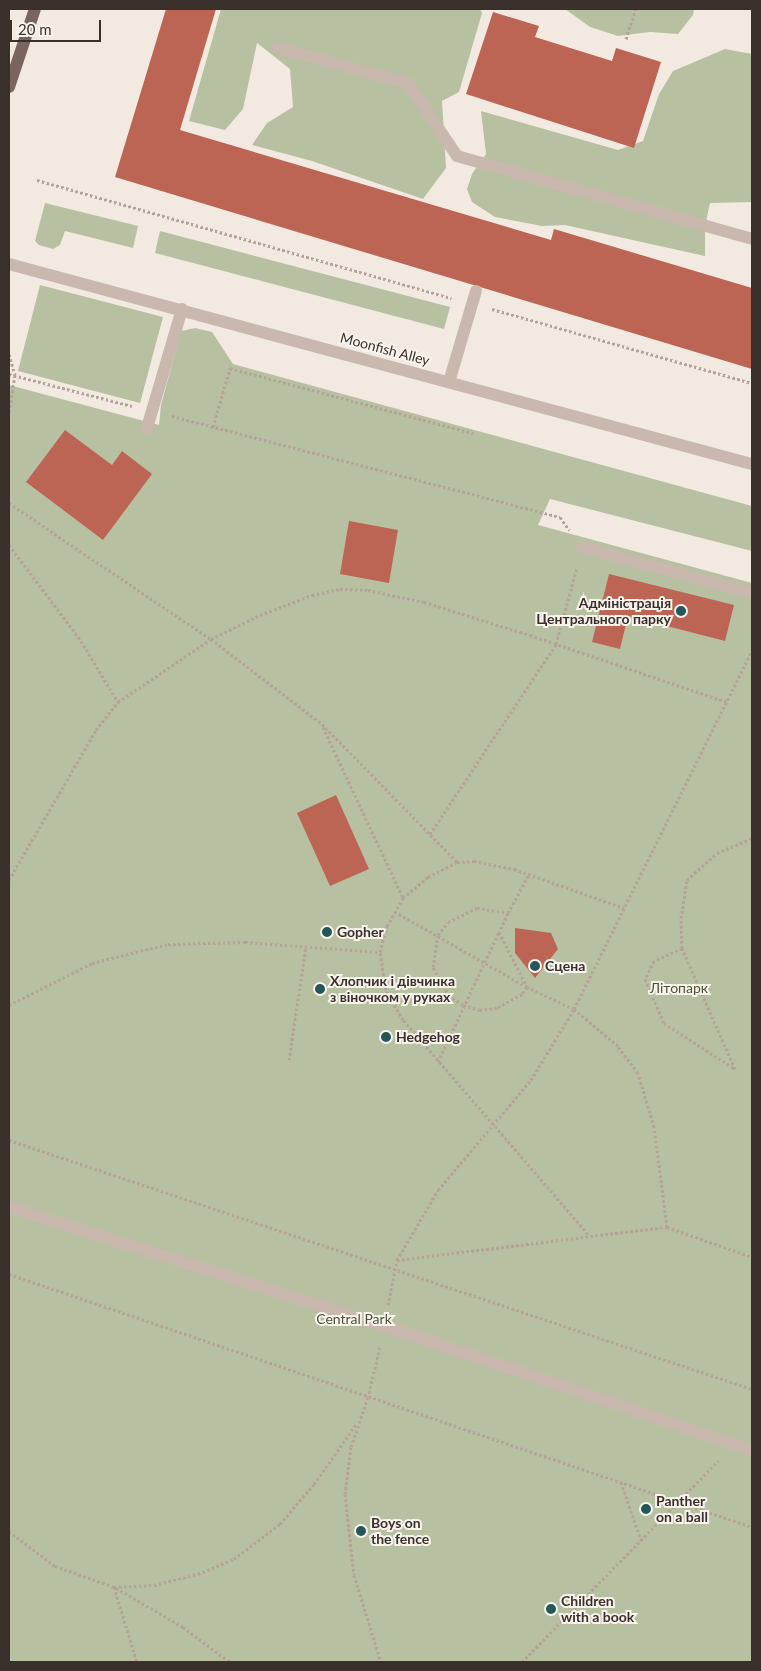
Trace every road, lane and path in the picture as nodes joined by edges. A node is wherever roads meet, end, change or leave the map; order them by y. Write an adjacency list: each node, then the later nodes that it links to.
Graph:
1 (35, 9): 5 (main road)
2 (636, 9): 3 (path)
3 (626, 39)
4 (278, 48): 7 (street)
5 (9, 87)
6 (36, 180): 9 (path)
7 (752, 239)
8 (9, 264): 10 (street, Moonfish Alley)
9 (474, 297): 14 (street); 15 (path)
10 (182, 309): 14 (street, Moonfish Alley); 16 (street)
11 (9, 354): 13 (path)
12 (9, 374): 13 (path)
13 (15, 375): 16 (path); 17 (path)
14 (449, 382): 21 (street, Moonfish Alley)
15 (752, 382)
16 (152, 411): 18 (path); 19 (street)
17 (9, 412)
18 (213, 427): 20 (path); 24 (path)
19 (147, 428)
20 (474, 433)
21 (752, 464)
22 (9, 503): 26 (path)
23 (9, 544): 29 (path)
24 (582, 547): 25 (street); 27 (path)
25 (752, 593)
26 (211, 639): 27 (path); 29 (path); 31 (path)
27 (556, 644): 30 (path); 32 (path)
28 (752, 650): 30 (path)
29 (118, 702): 36 (path)
30 (726, 702): 38 (path)
31 (322, 724): 32 (path); 37 (path)
32 (430, 834): 34 (path)
33 (752, 838): 44 (path)
34 (457, 862): 35 (path); 37 (path)
35 (529, 874): 38 (path); 40 (path)
36 (9, 880)
37 (403, 898): 39 (path)
38 (624, 908): 50 (path)
39 (394, 911): 42 (path); 45 (path)
40 (508, 913): 41 (path); 42 (path)
41 (499, 932): 46 (path); 47 (path)
42 (438, 935): 46 (path); 49 (path)
43 (306, 946): 45 (path); 48 (path); 51 (path)
44 (682, 948): 44 (path)
45 (380, 952): 52 (path)
46 (484, 962): 47 (path); 49 (path)
47 (527, 987): 49 (path); 50 (path)
48 (9, 1005)
49 (463, 1005): 52 (path)
50 (574, 1009): 53 (path); 56 (path)
51 (289, 1060)
52 (438, 1062): 53 (path)
53 (492, 1125): 57 (path); 59 (path)
54 (9, 1140): 60 (path)
55 (9, 1207): 62 (street)
56 (667, 1228): 57 (path); 58 (path)
57 (588, 1234): 59 (path)
58 (752, 1257)
59 (397, 1260): 60 (path)
60 (394, 1270): 62 (path); 63 (path)
61 (9, 1274): 64 (path)
62 (385, 1326): 64 (path); 66 (street)
63 (752, 1389)
64 (368, 1396): 65 (path); 68 (path)
65 (360, 1418): 73 (path); 76 (path)
66 (734, 1444): 67 (street); 69 (path)
67 (752, 1450)
68 (621, 1482): 69 (path); 72 (path)
69 (679, 1502): 70 (path); 72 (path)
70 (752, 1527)
71 (9, 1531): 73 (path)
72 (642, 1540): 77 (path)
73 (114, 1587): 74 (path); 75 (path)
74 (137, 1662)
75 (230, 1662)
76 (381, 1662)
77 (522, 1662)

